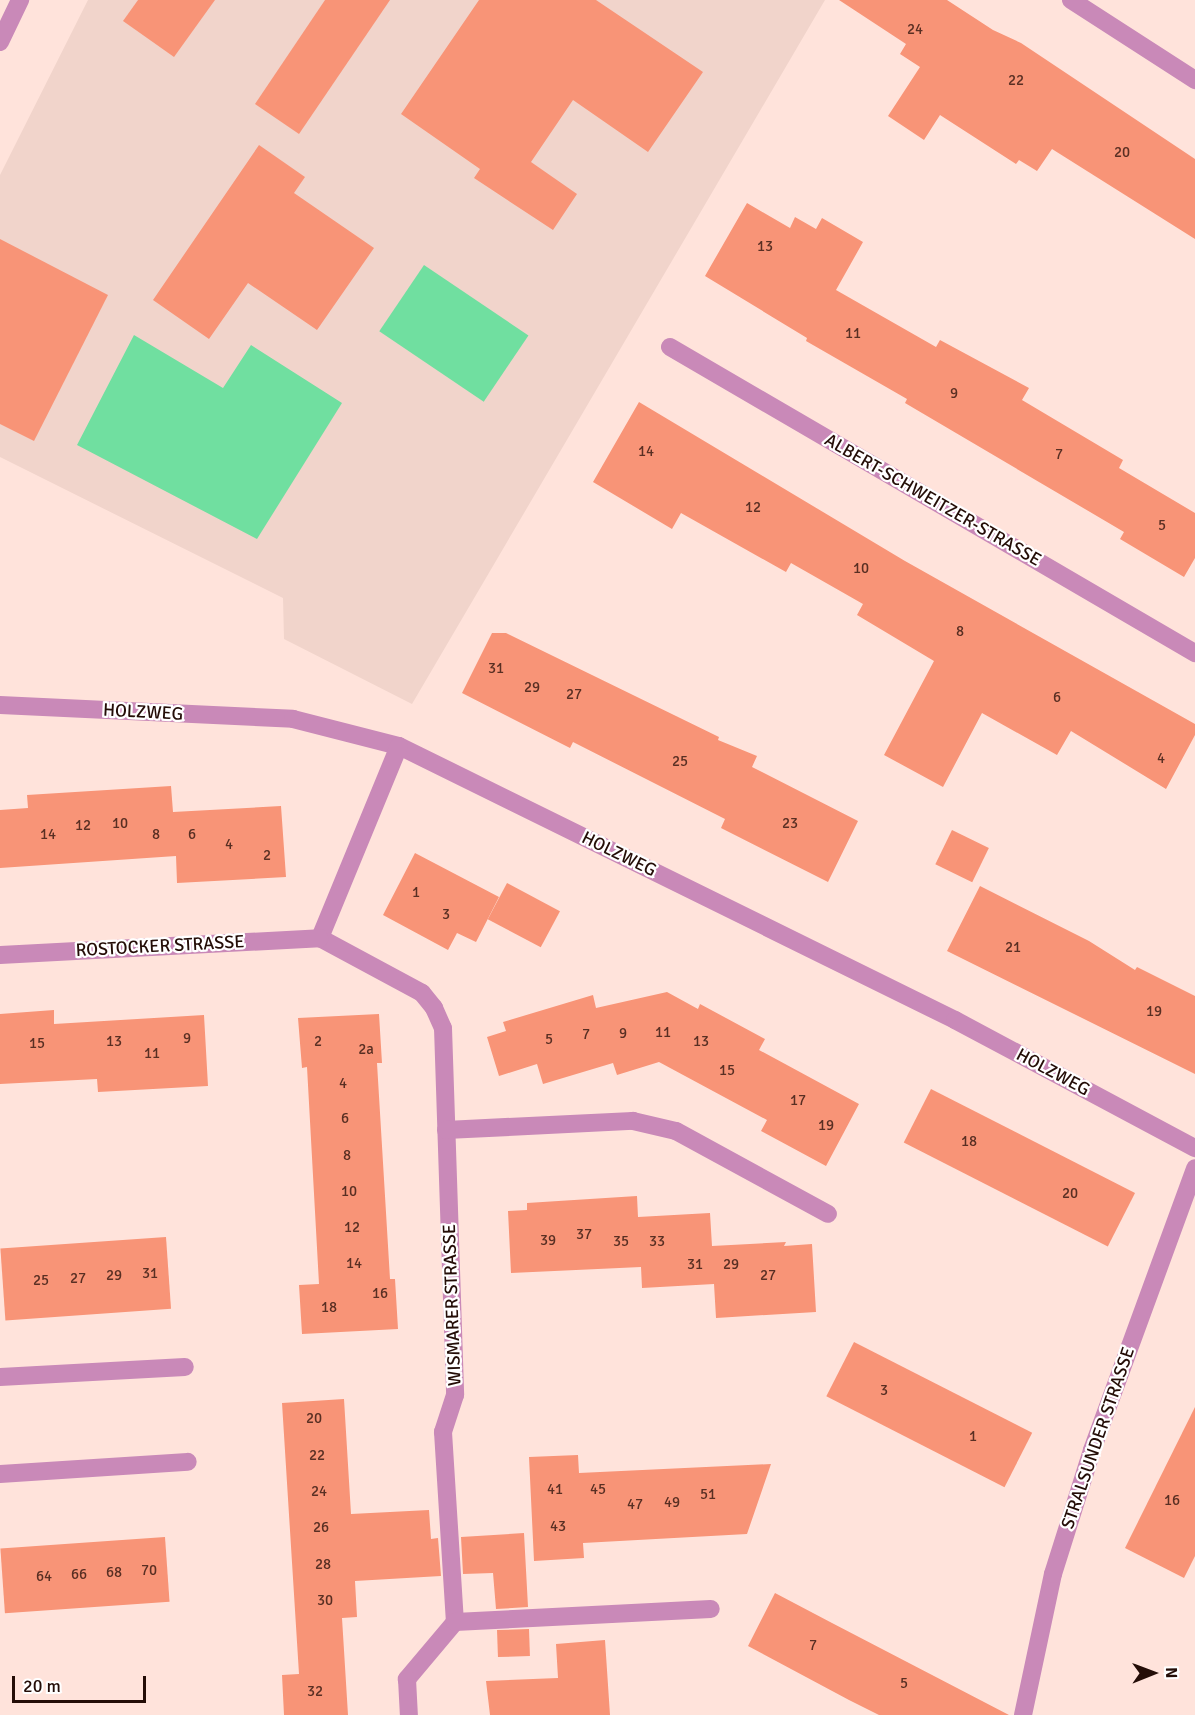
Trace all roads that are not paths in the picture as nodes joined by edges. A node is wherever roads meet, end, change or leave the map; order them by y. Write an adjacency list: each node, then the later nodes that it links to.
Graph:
1 (20, 0): 3 (street)
2 (1071, 0): 4 (street)
3 (0, 42)
4 (1195, 80)
5 (670, 347): 6 (street, ALBERT-SCHWEITZER-STRASSE)
6 (1195, 653)
7 (0, 705): 8 (street, HOLZWEG)
8 (399, 746): 9 (street); 12 (street, HOLZWEG)
9 (320, 938): 10 (street, ROSTOCKER STRASSE); 11 (street, WISMARER STRASSE)
10 (0, 955)
11 (446, 1130): 14 (street); 20 (street, WISMARER STRASSE)
12 (1195, 1148)
13 (1195, 1168): 22 (street, STRALSUNDER STRASSE)
14 (828, 1214)
15 (184, 1367): 16 (street)
16 (0, 1377)
17 (188, 1462): 18 (street)
18 (0, 1474)
19 (711, 1609): 20 (street)
20 (455, 1622): 21 (street)
21 (409, 1715)
22 (1023, 1715)

